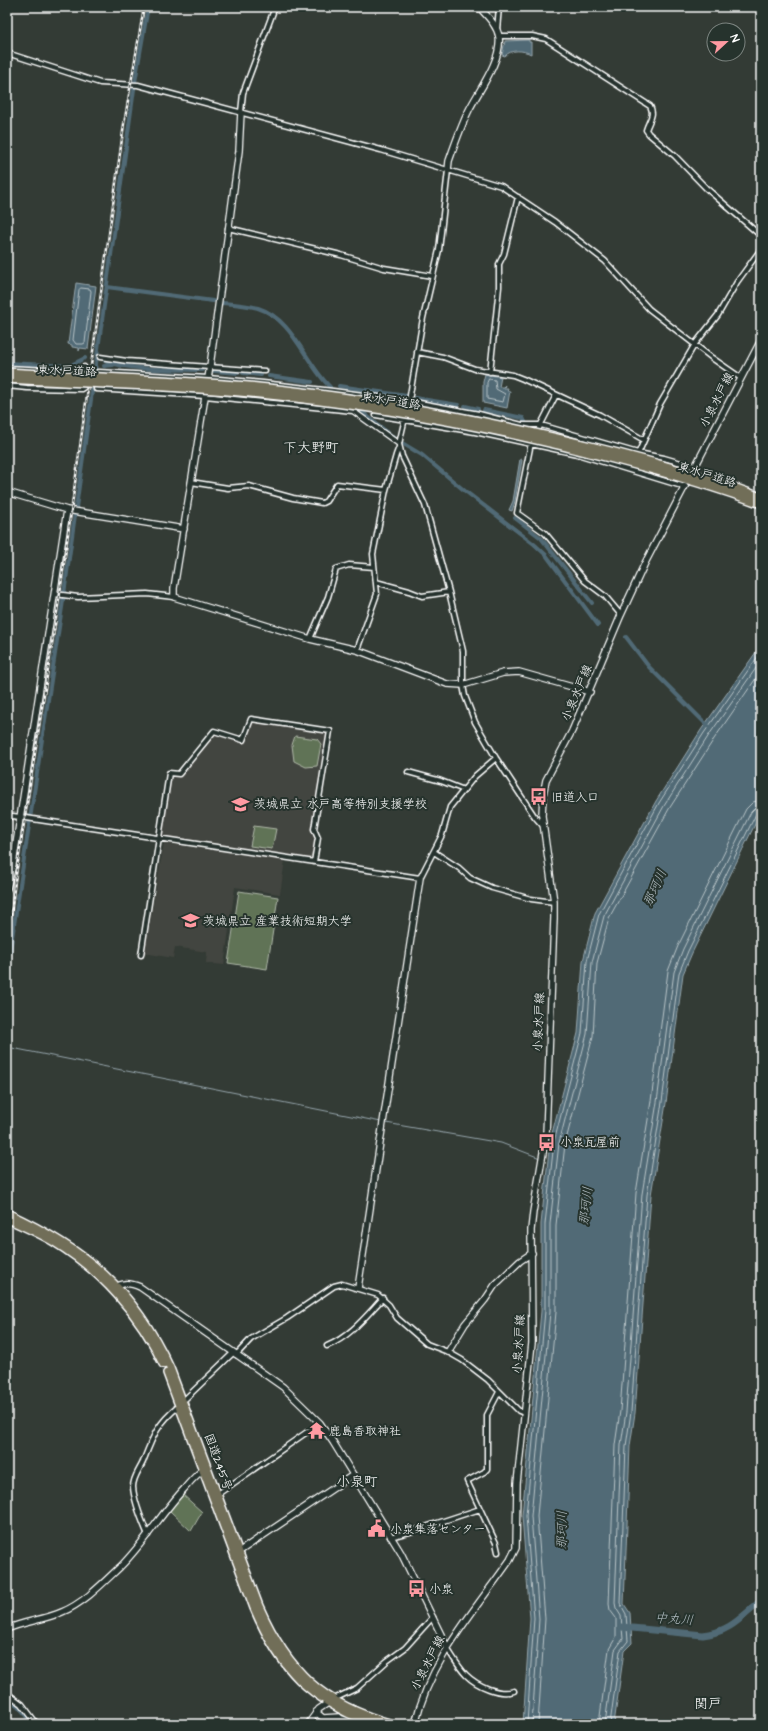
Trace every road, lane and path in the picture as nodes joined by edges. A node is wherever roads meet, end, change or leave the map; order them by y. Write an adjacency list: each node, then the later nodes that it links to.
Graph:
1 (275, 7): 6 (street)
2 (479, 7): 4 (street)
3 (499, 7): 4 (street)
4 (498, 33): 7 (street); 10 (street)
5 (7, 53): 6 (street)
6 (241, 112): 7 (street); 9 (street)
7 (448, 170): 8 (street); 12 (street)
8 (518, 197): 14 (street); 22 (street)
9 (228, 228): 12 (street); 17 (street)
10 (761, 236)
11 (761, 249): 14 (street)
12 (432, 276): 15 (street)
13 (761, 340): 24 (street, 小泉水戸線)
14 (695, 344): 24 (street); 36 (street)
15 (417, 352): 22 (street); 32 (street)
16 (100, 357): 17 (street)
17 (210, 366): 19 (street); 23 (street)
18 (7, 368): 26 (street)
19 (266, 371)
20 (7, 372): 46 (highway, 東水戸道路, bridge)
21 (98, 372): 23 (street)
22 (490, 372): 29 (street)
23 (208, 378): 28 (street); 30 (street)
24 (741, 378): 40 (street, 小泉水戸線)
25 (7, 379): 47 (highway, 東水戸道路, bridge)
26 (7, 386)
27 (96, 389): 30 (street)
28 (322, 389): 31 (street); 33 (street)
29 (556, 395): 35 (street); 36 (street)
30 (205, 396): 33 (street); 42 (street)
31 (379, 397): 32 (street); 34 (street)
32 (409, 402): 34 (street); 35 (street)
33 (321, 407): 37 (street)
34 (406, 420): 37 (street); 38 (street)
35 (541, 426): 38 (street); 39 (street)
36 (644, 440): 39 (street)
37 (400, 443): 44 (street); 52 (street)
38 (530, 444): 41 (street); 55 (street)
39 (638, 453): 40 (street); 41 (street)
40 (695, 467): 43 (street, 小泉水戸線)
41 (628, 469): 43 (street)
42 (191, 482): 44 (street); 49 (street)
43 (685, 487): 55 (street, 小泉水戸線)
44 (386, 490): 50 (street)
45 (7, 492): 48 (street)
46 (761, 497)
47 (761, 504)
48 (72, 511): 49 (street); 53 (street)
49 (184, 529): 54 (street)
50 (374, 567): 51 (street); 56 (street)
51 (376, 582): 52 (street); 57 (street)
52 (448, 592): 58 (street)
53 (60, 595): 54 (street); 63 (street)
54 (174, 597): 56 (street)
55 (621, 615): 59 (street, 小泉水戸線)
56 (310, 639): 57 (street)
57 (357, 650): 58 (street)
58 (463, 686): 59 (street); 60 (street)
59 (590, 692): 65 (street, 小泉水戸線)
60 (496, 758): 62 (street); 65 (street)
61 (408, 772): 62 (street)
62 (464, 790): 67 (street)
63 (21, 817): 64 (street); 66 (street); 70 (street)
64 (7, 820)
65 (543, 826): 71 (street, 小泉水戸線)
66 (159, 839): 68 (street); 68 (street); 72 (street)
67 (434, 852): 69 (street); 71 (street)
68 (314, 862): 69 (street)
69 (420, 878): 77 (street)
70 (7, 888)
71 (554, 902): 75 (street, 小泉水戸線)
72 (141, 955)
73 (7, 1213): 76 (highway, 国道245号)
74 (7, 1219): 76 (highway, 国道245号)
75 (532, 1253): 80 (street); 84 (street, 小泉水戸線)
76 (115, 1288): 81 (street); 83 (highway, 国道245号)
77 (358, 1288): 78 (street); 81 (street)
78 (383, 1298): 79 (street); 80 (street)
79 (327, 1346)
80 (448, 1352): 82 (street)
81 (235, 1354): 83 (street); 85 (street)
82 (499, 1392): 84 (street); 89 (street)
83 (181, 1403): 86 (highway, 国道245号); 90 (street)
84 (524, 1413): 96 (street, 小泉水戸線)
85 (320, 1423): 87 (street); 88 (street)
86 (205, 1468): 88 (highway, 国道245号); 90 (street); 93 (highway, 国道245号)
87 (353, 1475): 91 (street); 93 (street)
88 (218, 1494): 93 (highway, 国道245号)
89 (480, 1509): 91 (street); 92 (street)
90 (148, 1535): 95 (street)
91 (390, 1537): 94 (street)
92 (498, 1552)
93 (237, 1553): 99 (highway, 国道245号)
94 (432, 1617): 96 (street); 99 (street)
95 (7, 1629)
96 (447, 1647): 97 (street); 107 (street, 小泉水戸線)
97 (514, 1691)
98 (7, 1693): 102 (street)
99 (330, 1701): 100 (street); 105 (highway, 国道245号); 106 (highway, 国道245号)
100 (316, 1712): 101 (street); 103 (street)
101 (339, 1717): 104 (street)
102 (37, 1724)
103 (308, 1724)
104 (357, 1724)
105 (372, 1724)
106 (393, 1724)
107 (415, 1724)

